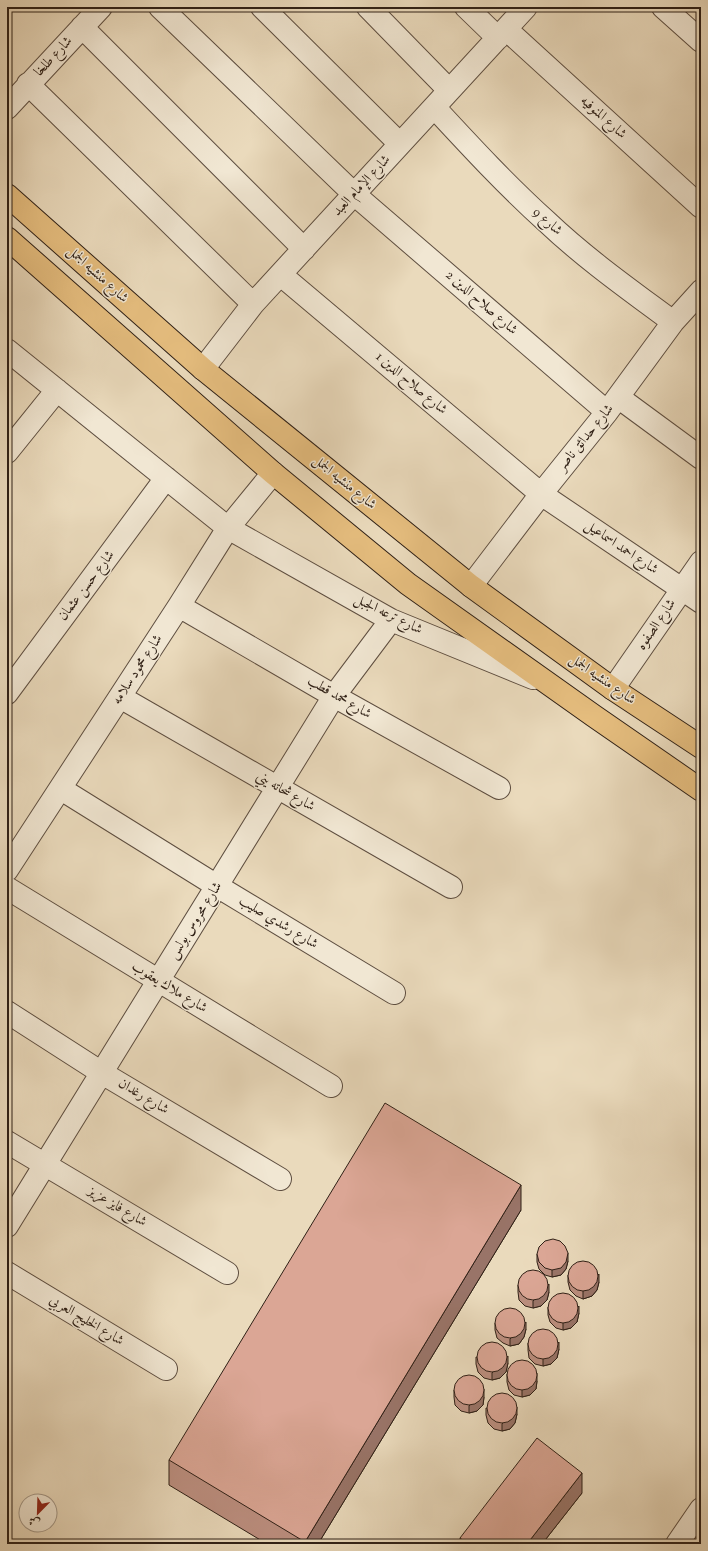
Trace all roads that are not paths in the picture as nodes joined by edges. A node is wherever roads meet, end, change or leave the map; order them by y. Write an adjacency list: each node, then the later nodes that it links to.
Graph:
1 (101, 7): 8 (street, شارع طلخا)
2 (160, 7): 16 (street, شارع صلاح الدين 2)
3 (262, 7): 15 (street)
4 (368, 7): 12 (street)
5 (466, 7): 9 (street, شارع المنوفيه)
6 (526, 7): 9 (street, شارع الإمام العبد)
7 (663, 7): 10 (street)
8 (82, 27): 11 (street, شارع طلخا); 20 (street)
9 (502, 34): 12 (street, شارع الإمام العبد); 18 (street, شارع المنوفيه)
10 (701, 41)
11 (28, 84): 14 (street, شارع طلخا); 23 (street)
12 (449, 90): 13 (street, شارع الإمام العبد)
13 (434, 107): 15 (street, شارع الإمام العبد); 24 (street, شارع 9)
14 (7, 108)
15 (400, 144): 16 (street, شارع الإمام العبد)
16 (354, 194): 20 (street, شارع الإمام العبد); 28 (street, شارع صلاح الدين 2)
17 (7, 195): 26 (main road, شارع منشيه الجمل)
18 (701, 207)
19 (7, 238): 31 (main road)
20 (304, 249): 21 (street, شارع الإمام العبد)
21 (281, 275): 23 (street, شارع الإمام العبد); 33 (street, شارع صلاح الدين 1)
22 (701, 292): 24 (street, شارع حدائق ناصر)
23 (254, 304): 26 (street, شارع الإمام العبد)
24 (673, 322): 28 (street, شارع حدائق ناصر)
25 (7, 350): 27 (street)
26 (203, 369): 36 (main road, شارع منشيه الجمل)
27 (57, 390): 29 (street); 32 (street)
28 (613, 404): 30 (street, شارع صلاح الدين 2); 33 (street, شارع حدائق ناصر)
29 (7, 452)
30 (701, 458)
31 (273, 473): 34 (street, شارع محمود سلامه); 41 (main road)
32 (166, 478): 34 (street); 43 (street, شارع حسن عثمان)
33 (541, 494): 36 (street, شارع حدائق ناصر); 37 (street, شارع احمد اسماعيل)
34 (228, 528): 39 (street, شارع محمود سلامه); 40 (street, شارع ترعه الجبل)
35 (701, 562): 37 (street, شارع الصفوه)
36 (471, 586): 42 (main road, شارع منشيه الجمل)
37 (682, 588): 38 (street, شارع احمد اسماعيل); 42 (street, شارع الصفوه)
38 (701, 602)
39 (179, 606): 44 (street, شارع محمود سلامه); 45 (street, شارع محمد قطب)
40 (391, 620): 41 (street, شارع ترعه الجبل); 45 (street, شارع محروس بولس)
41 (555, 687): 50 (main road)
42 (613, 688): 46 (main road, شارع منشيه الجمل)
43 (7, 693)
44 (120, 696): 47 (street, شارع شحاته يني); 49 (street, شارع محمود سلامه)
45 (334, 696): 47 (street, شارع محروس بولس); 48 (street, شارع محمد قطب)
46 (701, 748)
47 (277, 788): 52 (street, شارع محروس بولس); 53 (street, شارع شحاته يني)
48 (499, 788)
49 (61, 789): 51 (street, شارع محمود سلامه); 52 (street, شارع رشدي صليب)
50 (701, 790)
51 (10, 856)
52 (217, 886): 55 (street, شارع محروس بولس); 56 (street, شارع رشدي صليب)
53 (450, 887)
54 (7, 888): 55 (street, شارع ملاك يعقوب)
55 (158, 982): 58 (street, شارع محروس بولس); 59 (street, شارع ملاك يعقوب)
56 (394, 994)
57 (7, 1012): 58 (street, شارع رغدان)
58 (102, 1073): 61 (street, شارع محروس بولس); 62 (street, شارع رغدان)
59 (331, 1086)
60 (7, 1142): 61 (street, شارع فايز عزيز)
61 (45, 1164): 63 (street, شارع محروس بولس); 65 (street, شارع فايز عزيز)
62 (280, 1179)
63 (7, 1226)
64 (7, 1273): 66 (street, شارع الخليج العربي)
65 (227, 1273)
66 (166, 1369)
67 (701, 1509): 68 (street)
68 (679, 1543)

